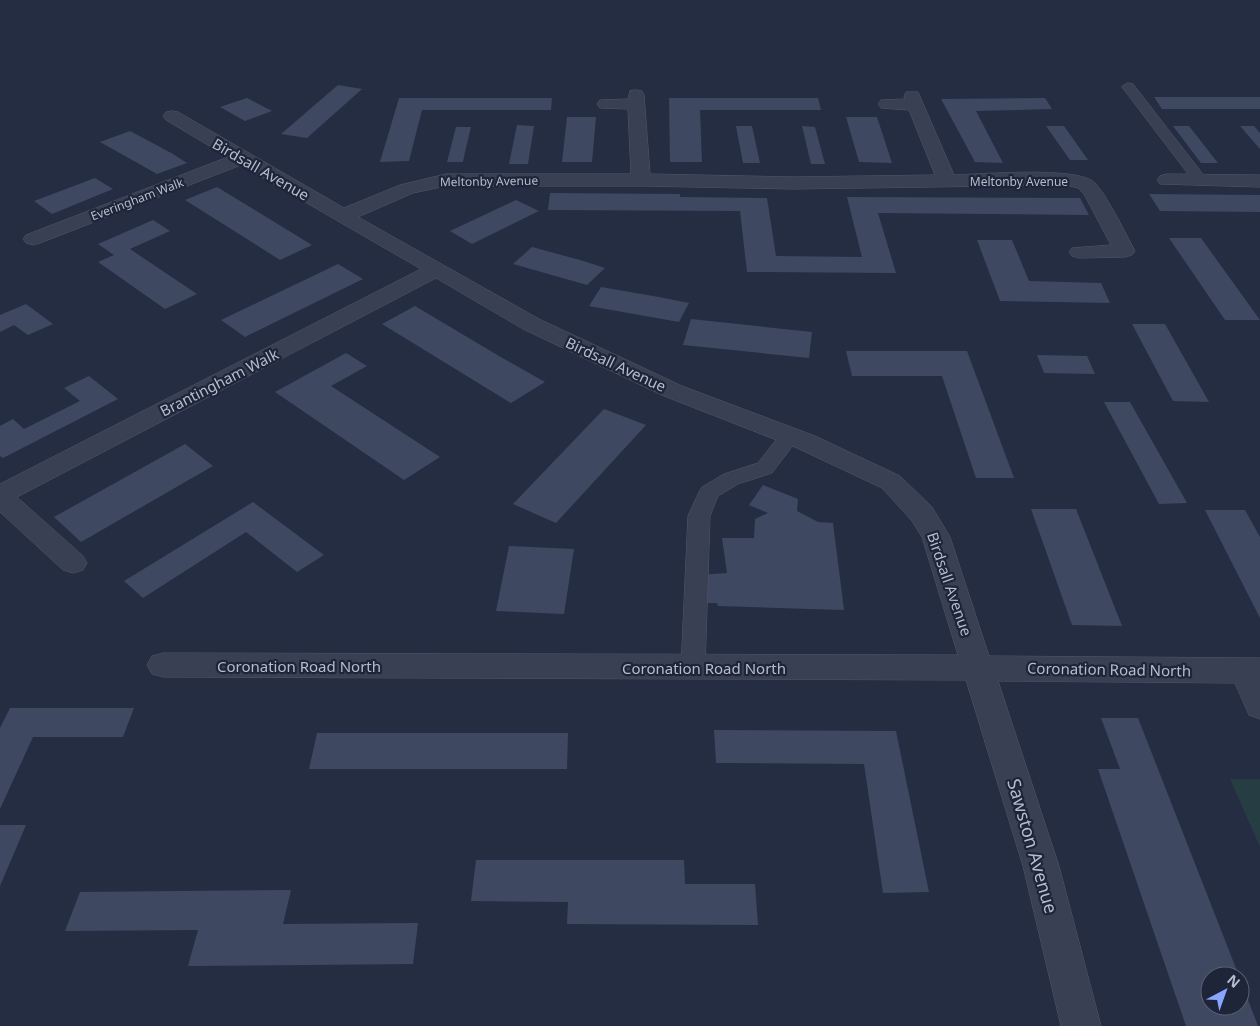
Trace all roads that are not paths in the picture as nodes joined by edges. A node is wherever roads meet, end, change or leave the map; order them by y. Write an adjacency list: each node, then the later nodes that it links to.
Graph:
1 (1128, 87): 8 (lane)
2 (606, 104): 6 (street)
3 (887, 104): 9 (street, Meltonby Avenue)
4 (172, 116): 5 (street, Birdsall Avenue)
5 (242, 158): 11 (street, Birdsall Avenue); 12 (street, Everingham Walk)
6 (640, 180): 9 (street, Meltonby Avenue); 11 (street, Meltonby Avenue)
7 (1167, 180): 8 (street)
8 (1200, 180): 10 (street)
9 (947, 181): 13 (street, Meltonby Avenue)
10 (1260, 181)
11 (344, 216): 14 (street, Birdsall Avenue)
12 (33, 239)
13 (1079, 252)
14 (438, 269): 15 (street, Birdsall Avenue); 16 (street, Brantingham Walk)
15 (790, 436): 19 (lane); 20 (street, Birdsall Avenue)
16 (0, 496): 17 (street, Brantingham Walk)
17 (73, 564)
18 (163, 665): 19 (street, Coronation Road North)
19 (693, 668): 20 (street, Coronation Road North)
20 (978, 668): 21 (street, Coronation Road North); 23 (street, Sawston Avenue)
21 (1252, 670): 22 (street, Coronation Road North)
22 (1260, 706)
23 (1081, 1026)

